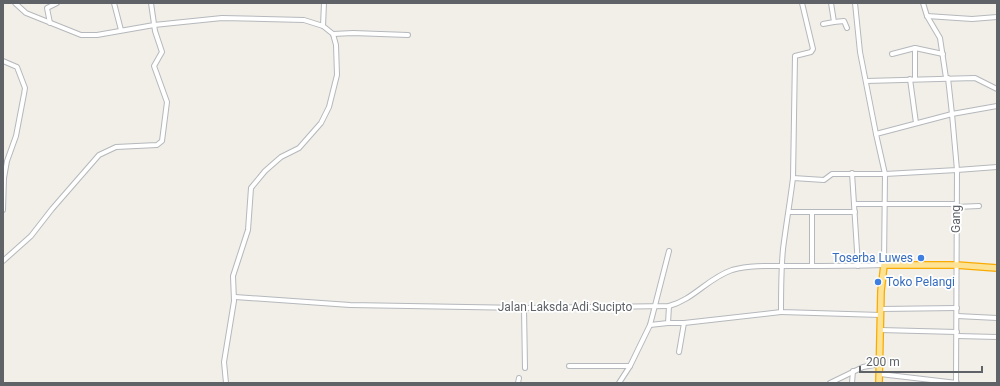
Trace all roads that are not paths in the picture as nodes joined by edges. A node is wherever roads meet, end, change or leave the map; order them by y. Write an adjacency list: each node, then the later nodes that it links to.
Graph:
1 (15, 3): 13 (street)
2 (57, 3): 13 (street)
3 (114, 3): 18 (street)
4 (151, 3): 15 (street)
5 (324, 3): 16 (street)
6 (802, 3): 38 (street)
7 (831, 3): 12 (street)
8 (855, 3): 28 (street)
9 (923, 3): 10 (street, Gang)
10 (927, 16): 11 (street); 23 (street, Gang)
11 (997, 17)
12 (834, 22): 14 (street); 17 (street)
13 (50, 23): 18 (street)
14 (823, 24)
15 (154, 25): 16 (street); 18 (street); 48 (street)
16 (323, 26): 19 (street)
17 (847, 28)
18 (121, 30)
19 (333, 34): 20 (street); 55 (street)
20 (408, 35)
21 (914, 48): 22 (street); 23 (street); 27 (street)
22 (892, 54)
23 (943, 54): 25 (street, Gang)
24 (3, 61): 43 (street)
25 (947, 78): 27 (street); 29 (street); 31 (street, Gang)
26 (910, 79): 27 (street); 28 (street); 32 (street)
27 (915, 79)
28 (866, 81): 33 (street)
29 (997, 89)
30 (997, 106): 31 (street)
31 (952, 114): 32 (street); 35 (street, Gang)
32 (916, 123): 33 (street)
33 (876, 134): 37 (street)
34 (997, 166): 35 (street)
35 (957, 170): 37 (street); 41 (street, Gang)
36 (852, 173): 37 (street); 38 (street); 40 (street)
37 (885, 174): 39 (street)
38 (793, 178): 44 (street)
39 (886, 203): 40 (street); 41 (street); 49 (street)
40 (854, 204): 45 (street)
41 (956, 205): 42 (street); 50 (street, Gang)
42 (979, 206)
43 (3, 210)
44 (790, 212): 46 (street); 51 (street)
45 (854, 212): 46 (street); 53 (street)
46 (812, 213): 52 (street)
47 (669, 251): 57 (street)
48 (3, 261)
49 (884, 265): 50 (highway); 53 (street, Jalan Laksda Adi Sucipto); 61 (highway)
50 (956, 265): 54 (highway); 59 (street, Gang)
51 (782, 266): 52 (street, Jalan Laksda Adi Sucipto); 56 (street, Jalan Laksda Adi Sucipto); 60 (street)
52 (812, 266): 53 (street, Jalan Laksda Adi Sucipto)
53 (858, 266)
54 (997, 268)
55 (235, 297): 58 (street, Jalan Laksda Adi Sucipto); 78 (street)
56 (669, 306): 57 (street, Jalan Laksda Adi Sucipto); 64 (street)
57 (655, 307): 58 (street, Jalan Laksda Adi Sucipto); 66 (street)
58 (524, 308): 74 (street)
59 (957, 308): 61 (street); 62 (street, Gang)
60 (781, 312): 61 (street); 65 (street)
61 (881, 312): 67 (highway)
62 (957, 316): 63 (street); 68 (street, Gang)
63 (997, 318)
64 (668, 323): 65 (street); 66 (street)
65 (684, 323): 70 (street)
66 (650, 325): 73 (street)
67 (880, 330): 68 (street); 71 (highway)
68 (957, 334): 69 (street); 84 (street, Gang)
69 (997, 337)
70 (679, 352)
71 (880, 364): 75 (street); 76 (highway)
72 (570, 366): 73 (street)
73 (630, 366): 80 (street)
74 (525, 368)
75 (853, 371): 81 (street); 82 (street)
76 (880, 374): 83 (highway); 84 (street, Gang)
77 (519, 378): 79 (street)
78 (226, 383)
79 (518, 383)
80 (619, 383)
81 (830, 383)
82 (852, 383)
83 (880, 383)
84 (956, 383)

